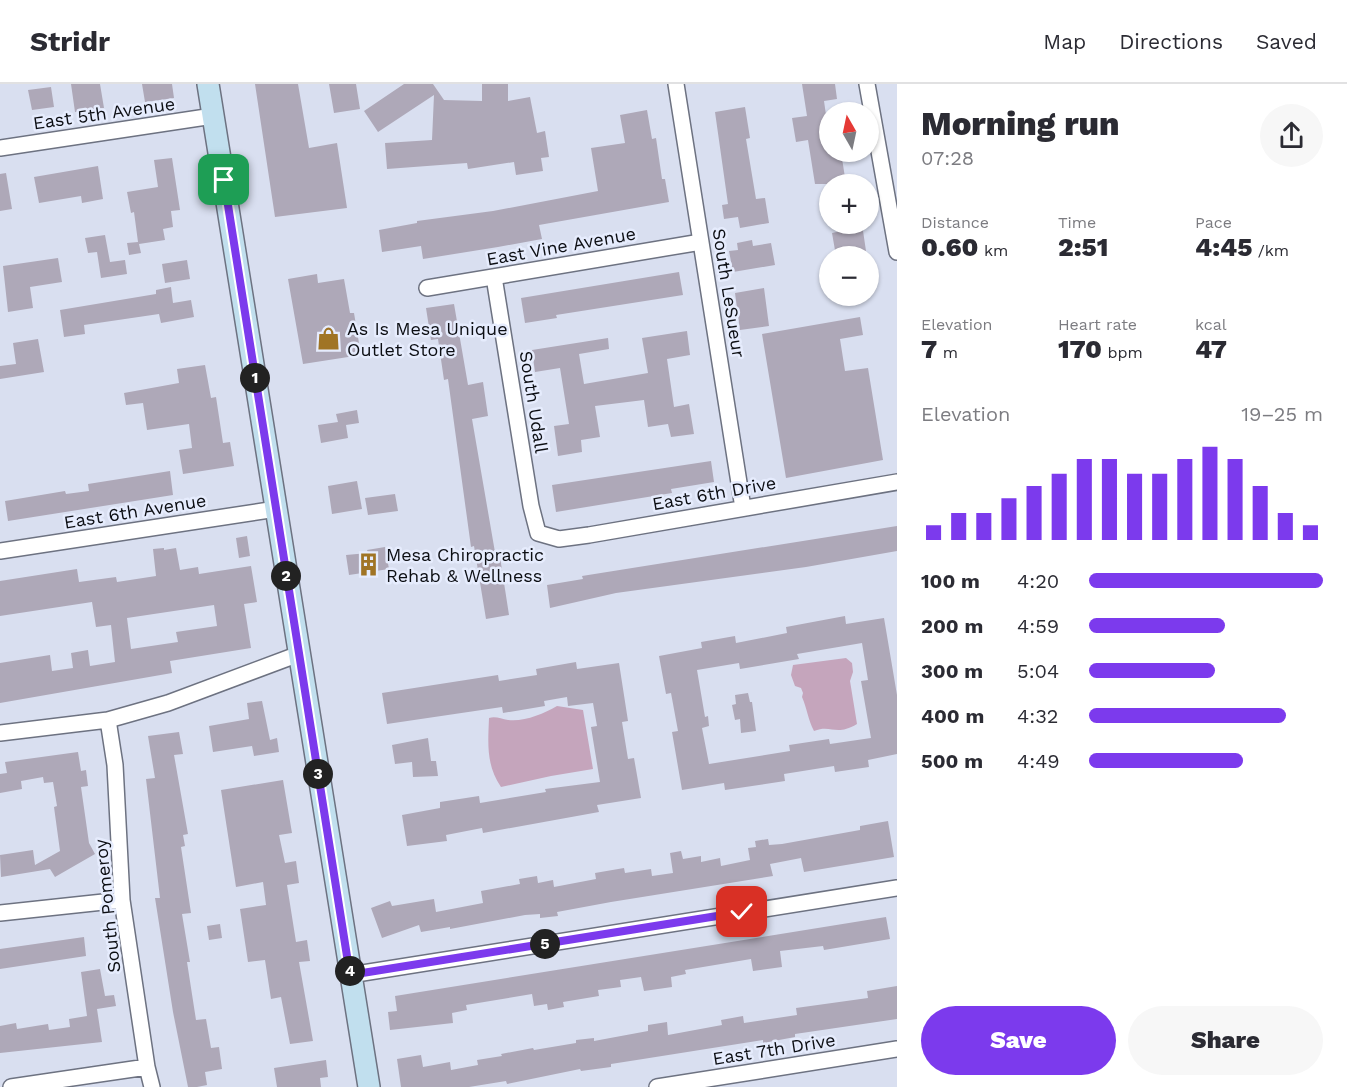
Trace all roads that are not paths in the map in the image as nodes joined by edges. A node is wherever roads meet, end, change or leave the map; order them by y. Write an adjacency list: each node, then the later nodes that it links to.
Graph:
1 (208, 84): 4 (main road)
2 (676, 84): 6 (street, South LeSueur)
3 (867, 84): 7 (street)
4 (213, 116): 5 (street, East 5th Avenue); 12 (main road)
5 (0, 148)
6 (701, 242): 8 (street, East Vine Avenue); 11 (street, South LeSueur)
7 (897, 252)
8 (494, 277): 9 (street, East Vine Avenue); 13 (street, South Udall)
9 (427, 288)
10 (897, 482): 11 (street, East 6th Drive)
11 (743, 508): 13 (street, East 6th Drive)
12 (276, 509): 14 (street, East 6th Avenue); 15 (main road)
13 (538, 533)
14 (0, 551)
15 (299, 654): 16 (street); 21 (main road)
16 (108, 720): 17 (street); 19 (street, South Pomeroy)
17 (0, 733)
18 (897, 888): 21 (street)
19 (122, 900): 20 (street); 23 (street, South Pomeroy)
20 (0, 913)
21 (350, 975): 26 (main road)
22 (897, 1049): 27 (street, East 7th Drive)
23 (147, 1068): 24 (street); 25 (street, South Pomeroy)
24 (11, 1087)
25 (152, 1087)
26 (369, 1087)
27 (657, 1087)

